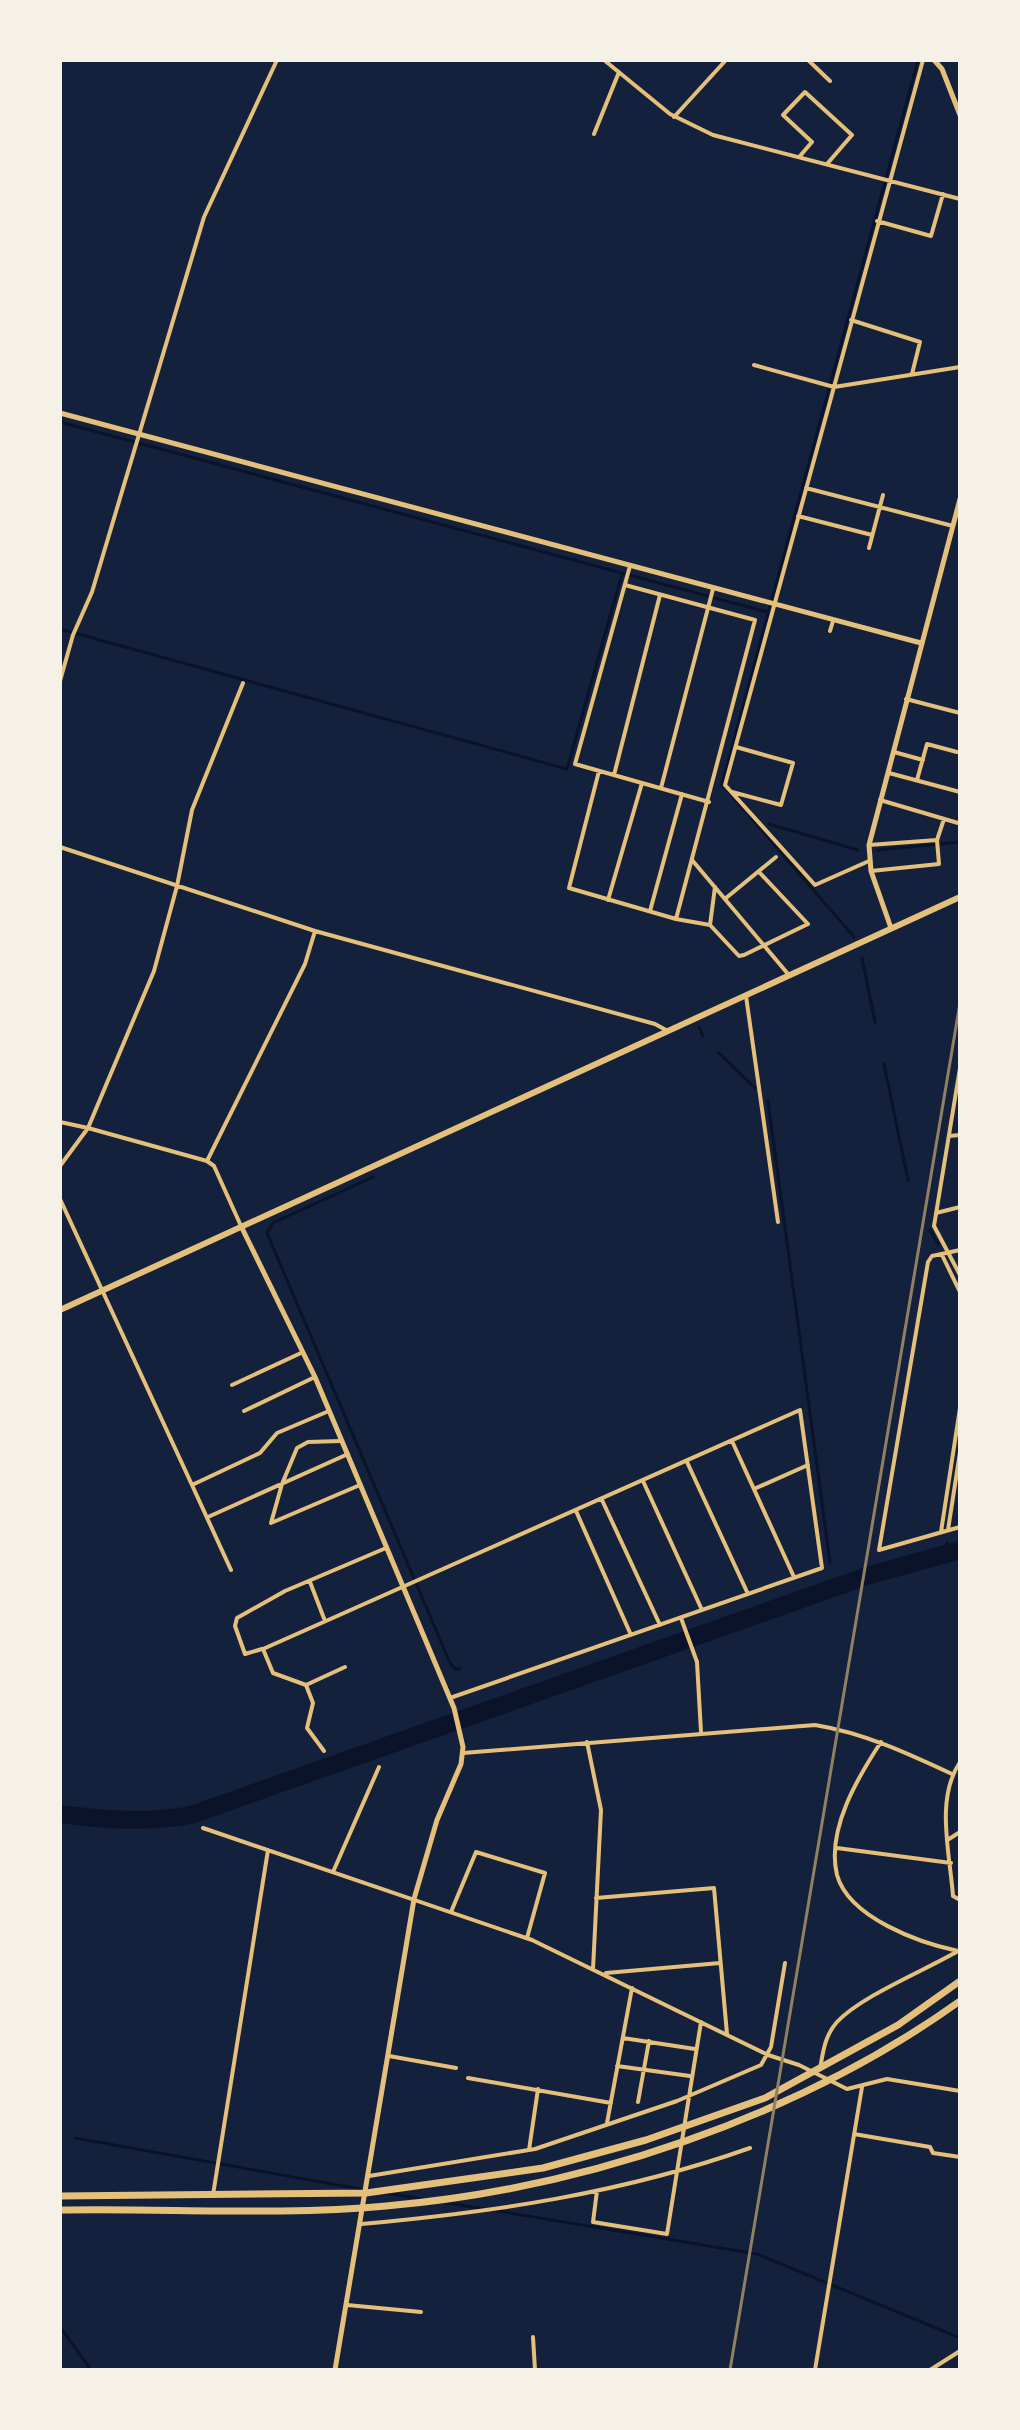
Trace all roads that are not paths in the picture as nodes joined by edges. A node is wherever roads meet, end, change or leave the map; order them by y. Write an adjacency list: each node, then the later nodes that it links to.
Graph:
1 (277, 60): 24 (street)
2 (604, 60): 7 (street)
3 (726, 60): 10 (street)
4 (808, 60): 8 (street)
5 (923, 60): 14 (street)
6 (934, 60): 9 (street)
7 (619, 72): 10 (street); 11 (street)
8 (830, 81)
9 (960, 115)
10 (674, 117): 12 (street)
11 (594, 134)
12 (800, 156): 13 (street); 13 (street)
13 (827, 164): 14 (street)
14 (886, 180): 15 (street); 17 (street)
15 (943, 194): 16 (street); 17 (street)
16 (960, 199)
17 (877, 221): 18 (street)
18 (851, 320): 21 (street); 22 (street)
19 (754, 365): 22 (street)
20 (960, 367): 21 (street)
21 (912, 375): 22 (street)
22 (834, 387): 25 (street)
23 (60, 413): 24 (street)
24 (140, 434): 33 (street); 42 (street)
25 (806, 488): 28 (street); 29 (street)
26 (883, 495): 28 (street)
27 (960, 499): 30 (street)
28 (880, 507): 30 (street); 31 (street)
29 (798, 516): 31 (street); 37 (street)
30 (953, 526): 41 (street)
31 (872, 535): 32 (street)
32 (869, 548)
33 (630, 566): 34 (street); 35 (street)
34 (625, 585): 36 (street); 50 (street)
35 (713, 589): 37 (street); 38 (street)
36 (660, 594): 38 (street); 52 (street)
37 (774, 605): 39 (street); 46 (street)
38 (708, 607): 55 (street); 60 (street)
39 (833, 621): 40 (street); 41 (street)
40 (830, 631)
41 (921, 643): 44 (street)
42 (60, 681)
43 (243, 683): 71 (street)
44 (906, 699): 45 (street); 47 (street)
45 (960, 713)
46 (736, 747): 56 (street); 56 (street)
47 (892, 751): 49 (street); 51 (street)
48 (957, 752): 49 (street)
49 (923, 760): 53 (street)
50 (599, 771): 52 (street); 75 (street)
51 (887, 772): 53 (street); 59 (street)
52 (614, 775): 54 (street)
53 (917, 780): 57 (street)
54 (642, 783): 55 (street); 75 (street)
55 (661, 788): 58 (street)
56 (731, 791): 68 (street)
57 (960, 792)
58 (682, 794): 60 (street); 76 (street)
59 (880, 800): 61 (street); 64 (street)
60 (709, 802): 67 (street)
61 (944, 819): 62 (street); 63 (street)
62 (958, 823)
63 (937, 840): 64 (street); 69 (street)
64 (869, 845): 68 (street)
65 (60, 847): 71 (street)
66 (776, 857): 70 (street)
67 (692, 860): 72 (street); 77 (street)
68 (869, 861): 69 (street)
69 (871, 871): 79 (street)
70 (759, 872): 74 (street); 81 (street)
71 (177, 886): 80 (street); 87 (street)
72 (715, 887): 74 (street); 78 (street)
73 (960, 897): 79 (main road)
74 (726, 898): 81 (street)
75 (608, 900): 76 (street)
76 (650, 911): 77 (street)
77 (676, 919): 78 (street)
78 (710, 925): 81 (street)
79 (891, 928): 82 (main road)
80 (315, 931): 84 (street); 90 (street)
81 (765, 945): 82 (street)
82 (788, 974): 83 (main road)
83 (745, 994): 84 (main road); 95 (street)
84 (666, 1030): 96 (main road)
85 (960, 1068): 89 (street)
86 (60, 1122): 87 (street)
87 (88, 1128): 90 (street); 91 (street)
88 (960, 1135): 89 (street)
89 (949, 1136): 94 (street)
90 (207, 1161): 96 (street)
91 (60, 1166)
92 (60, 1199): 101 (street)
93 (960, 1207): 94 (street)
94 (936, 1213): 98 (street)
95 (778, 1222)
96 (241, 1226): 101 (main road); 104 (street)
97 (960, 1250): 98 (street)
98 (949, 1253): 99 (street); 100 (street)
99 (942, 1254): 102 (street); 127 (street)
100 (960, 1275)
101 (103, 1291): 103 (main road); 119 (street)
102 (960, 1292)
103 (60, 1310)
104 (301, 1353): 105 (street); 106 (street)
105 (315, 1377): 108 (street); 109 (street)
106 (232, 1385)
107 (960, 1408): 110 (street)
108 (244, 1411)
109 (329, 1411): 111 (street); 119 (street)
110 (959, 1422): 127 (street)
111 (342, 1441): 114 (street); 118 (street)
112 (732, 1441): 115 (street); 116 (street); 121 (street)
113 (960, 1452): 126 (street)
114 (348, 1454): 118 (street); 120 (street)
115 (687, 1461): 117 (street); 133 (street)
116 (808, 1465): 121 (street); 130 (street)
117 (643, 1481): 122 (street); 134 (street)
118 (282, 1484): 120 (street); 124 (street)
119 (192, 1485): 124 (street)
120 (360, 1485): 128 (street)
121 (754, 1489): 130 (street)
122 (601, 1500): 123 (street); 137 (street)
123 (576, 1511): 132 (street); 138 (street)
124 (208, 1517): 129 (street)
125 (960, 1527): 126 (street)
126 (948, 1530): 127 (street)
127 (941, 1532)
128 (386, 1548): 131 (street); 132 (street)
129 (231, 1570)
130 (794, 1577): 133 (street)
131 (309, 1581): 136 (street); 139 (street)
132 (404, 1588): 136 (street); 142 (street)
133 (748, 1594): 134 (street)
134 (702, 1610): 135 (street)
135 (681, 1618): 137 (street); 143 (street)
136 (325, 1621): 139 (street)
137 (660, 1625): 138 (street)
138 (631, 1635): 142 (street)
139 (263, 1649): 141 (street)
140 (345, 1667): 141 (street)
141 (306, 1685): 146 (street)
142 (450, 1698): 147 (street)
143 (701, 1733): 144 (street); 145 (street)
144 (587, 1742): 147 (street); 158 (street)
145 (881, 1742): 150 (street); 154 (street)
146 (324, 1751)
147 (463, 1753): 159 (street)
148 (960, 1762): 150 (street)
149 (379, 1767): 157 (street)
150 (952, 1774): 153 (street)
151 (203, 1828): 155 (street)
152 (960, 1832): 153 (street)
153 (949, 1839): 156 (street)
154 (837, 1848): 156 (street); 163 (street)
155 (268, 1850): 157 (street); 199 (street)
156 (951, 1863): 160 (street)
157 (333, 1872): 159 (street)
158 (596, 1898): 164 (street); 166 (street)
159 (414, 1899): 161 (street); 177 (street)
160 (960, 1900)
161 (451, 1912): 162 (street); 162 (street)
162 (527, 1938): 166 (street)
163 (959, 1950): 182 (street)
164 (720, 1963): 167 (street); 172 (street)
165 (785, 1963): 176 (street)
166 (593, 1969): 167 (street)
167 (603, 1974): 169 (street)
168 (960, 1981): 198 (highway)
169 (632, 1988): 171 (street); 173 (street)
170 (960, 2001): 201 (highway)
171 (701, 2022): 172 (street); 175 (street)
172 (727, 2034): 176 (street)
173 (623, 2038): 174 (street); 178 (street)
174 (649, 2041): 175 (street); 180 (street)
175 (696, 2049): 181 (street)
176 (768, 2055): 182 (street); 187 (street)
177 (389, 2056): 179 (street); 196 (street)
178 (617, 2066): 180 (street); 189 (street)
179 (456, 2068)
180 (644, 2070): 181 (street); 188 (street)
181 (692, 2076): 187 (street)
182 (819, 2076): 184 (street)
183 (468, 2078): 185 (street)
184 (862, 2087): 186 (street); 191 (street)
185 (538, 2089): 189 (street); 193 (street)
186 (960, 2091)
187 (689, 2096): 190 (street); 195 (street)
188 (638, 2102)
189 (611, 2103): 190 (street)
190 (607, 2124): 193 (street)
191 (854, 2134): 194 (street); 210 (street)
192 (750, 2148): 195 (street)
193 (529, 2150): 196 (street)
194 (960, 2157)
195 (676, 2175): 197 (street); 197 (street)
196 (369, 2176): 198 (street)
197 (597, 2191): 203 (street)
198 (366, 2193): 199 (highway); 201 (street)
199 (213, 2195): 200 (highway)
200 (60, 2196)
201 (364, 2208): 202 (highway); 203 (street)
202 (60, 2210)
203 (361, 2224): 204 (street)
204 (347, 2305): 205 (street); 208 (street)
205 (421, 2312)
206 (533, 2337): 209 (street)
207 (960, 2351): 211 (street)
208 (335, 2370)
209 (535, 2370)
210 (815, 2370)
211 (930, 2370)

